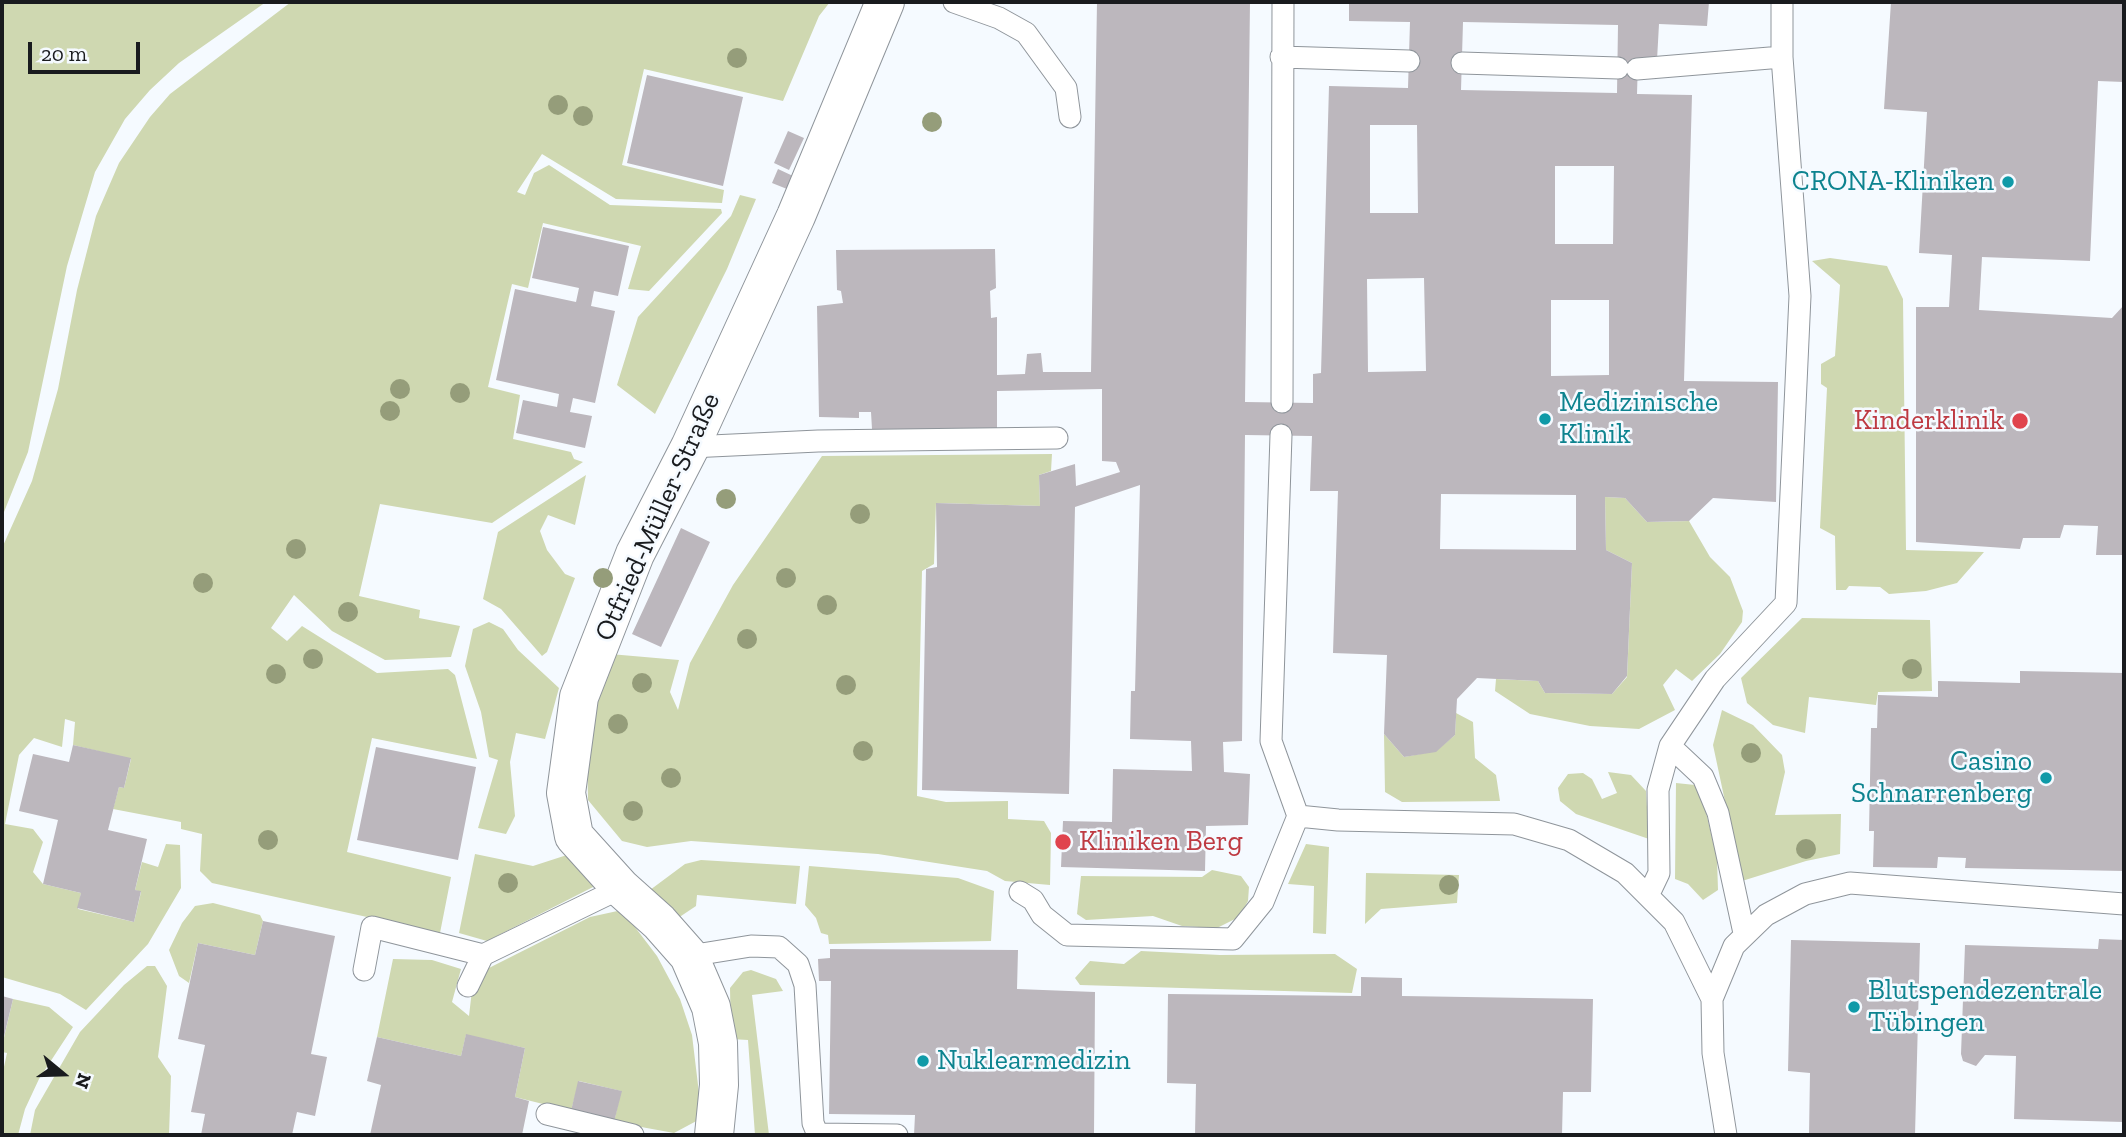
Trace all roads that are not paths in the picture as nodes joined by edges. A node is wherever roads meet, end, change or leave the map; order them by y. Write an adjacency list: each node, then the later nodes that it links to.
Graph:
1 (885, 2): 13 (street, Otfried-Müller-Straße)
2 (954, 2): 9 (lane)
3 (1283, 2): 5 (lane)
4 (1782, 2): 6 (lane)
5 (1281, 57): 7 (lane); 10 (lane)
6 (1782, 57): 8 (lane); 14 (lane)
7 (1409, 61)
8 (1462, 63)
9 (1070, 117)
10 (1282, 402)
11 (1281, 435): 15 (lane)
12 (1057, 438): 13 (lane)
13 (690, 447): 16 (street, Otfried-Müller-Straße)
14 (1670, 746): 18 (lane); 20 (lane)
15 (1298, 816): 17 (lane); 18 (lane)
16 (621, 888): 21 (lane); 22 (street, Otfried-Müller-Straße)
17 (1020, 892)
18 (1648, 896): 25 (lane)
19 (2124, 904): 20 (lane)
20 (1744, 933): 25 (lane)
21 (484, 955): 23 (lane); 24 (lane)
22 (689, 956): 27 (lane); 29 (street, Otfried-Müller-Straße)
23 (364, 970)
24 (468, 986)
25 (1712, 999): 31 (lane)
26 (547, 1114): 28 (lane)
27 (818, 1134): 30 (lane)
28 (633, 1135)
29 (714, 1135)
30 (897, 1135)
31 (1726, 1135)

